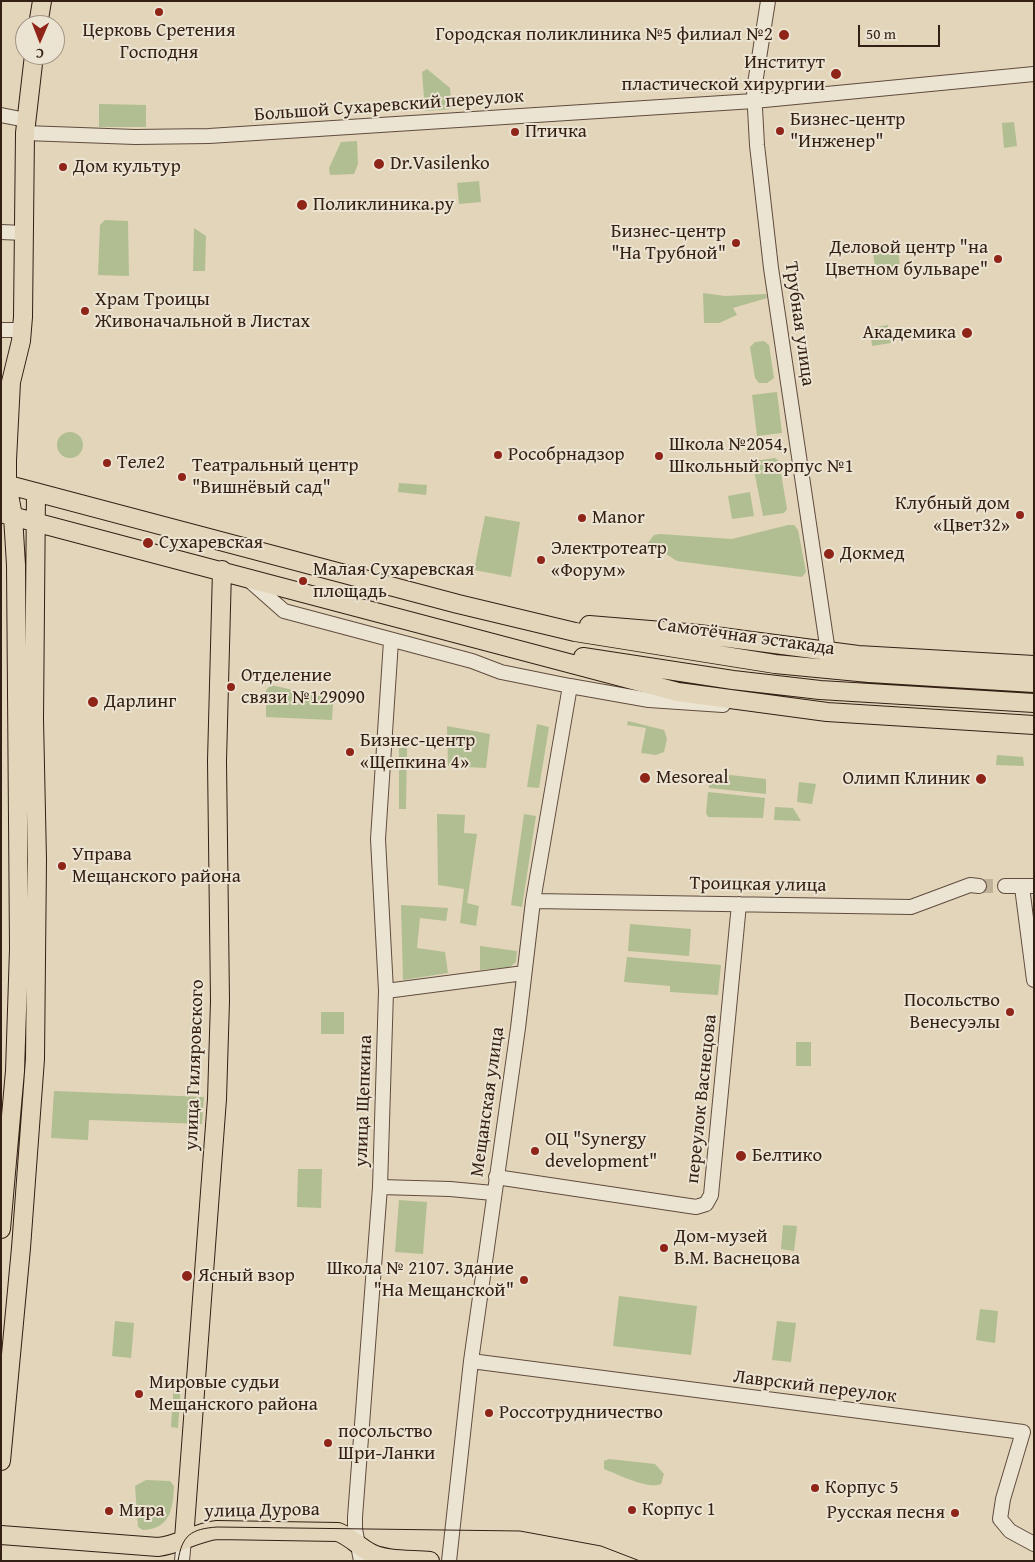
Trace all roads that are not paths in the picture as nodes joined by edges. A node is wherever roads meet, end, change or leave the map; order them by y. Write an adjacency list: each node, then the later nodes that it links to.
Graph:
1 (768, 1): 6 (street, Трубная улица)
2 (38, 2): 3 (main road)
3 (38, 15)
4 (33, 65): 8 (main road)
5 (1034, 74): 6 (street, Большой Сухаревский переулок)
6 (754, 101): 8 (street, Большой Сухаревский переулок); 26 (street, Трубная улица)
7 (1, 115): 8 (street, Большой Сухаревский переулок)
8 (26, 126): 10 (main road)
9 (1, 232): 10 (street)
10 (24, 233): 12 (main road)
11 (1, 330): 12 (street)
12 (22, 330): 13 (main road)
13 (4, 484): 14 (main road); 16 (main road)
14 (36, 492): 15 (main road); 17 (main road)
15 (78, 503): 18 (main road); 23 (main road)
16 (7, 515): 17 (main road); 20 (main road)
17 (35, 522): 18 (main road); 45 (main road)
18 (71, 531): 21 (main road)
19 (1, 538): 20 (main road)
20 (16, 565): 44 (main road)
21 (222, 570): 22 (main road); 48 (main road, улица Гиляровского)
22 (243, 577): 24 (street); 25 (main road)
23 (458, 604): 26 (main road); 28 (main road, Самотёчная эстакада)
24 (391, 641): 29 (street); 40 (street, улица Щепкина)
25 (491, 641): 30 (main road); 31 (main road)
26 (828, 652): 27 (main road)
27 (1034, 665)
28 (1034, 683)
29 (570, 686): 31 (street); 36 (street, Мещанская улица)
30 (1034, 703)
31 (759, 705): 32 (main road)
32 (1034, 725)
33 (979, 886): 37 (street, Троицкая улица)
34 (1005, 886): 35 (street)
35 (1028, 886): 39 (street)
36 (533, 901): 37 (street, Троицкая улица); 38 (street, Мещанская улица)
37 (739, 904): 41 (street, переулок Васнецова)
38 (524, 973): 40 (street); 41 (street, Мещанская улица)
39 (1034, 980)
40 (386, 991): 42 (street, улица Щепкина)
41 (496, 1177): 43 (street, Мещанская улица)
42 (380, 1187): 43 (street); 49 (street, улица Щепкина)
43 (493, 1192): 46 (street, Мещанская улица)
44 (1, 1229)
45 (7, 1348): 47 (main road)
46 (472, 1362): 52 (street, Лаврский переулок); 57 (street, Мещанская улица)
47 (1, 1461)
48 (187, 1506): 51 (main road, улица Гиляровского); 53 (main road)
49 (351, 1530): 51 (main road, улица Дурова); 55 (street, улица Щепкина); 56 (main road, улица Дурова)
50 (1, 1535): 53 (main road, улица Дурова)
51 (184, 1539): 53 (main road, улица Дурова); 54 (street, улица Гиляровского)
52 (1034, 1544)
53 (134, 1546)
54 (182, 1561)
55 (361, 1561)
56 (430, 1561)
57 (449, 1561)

